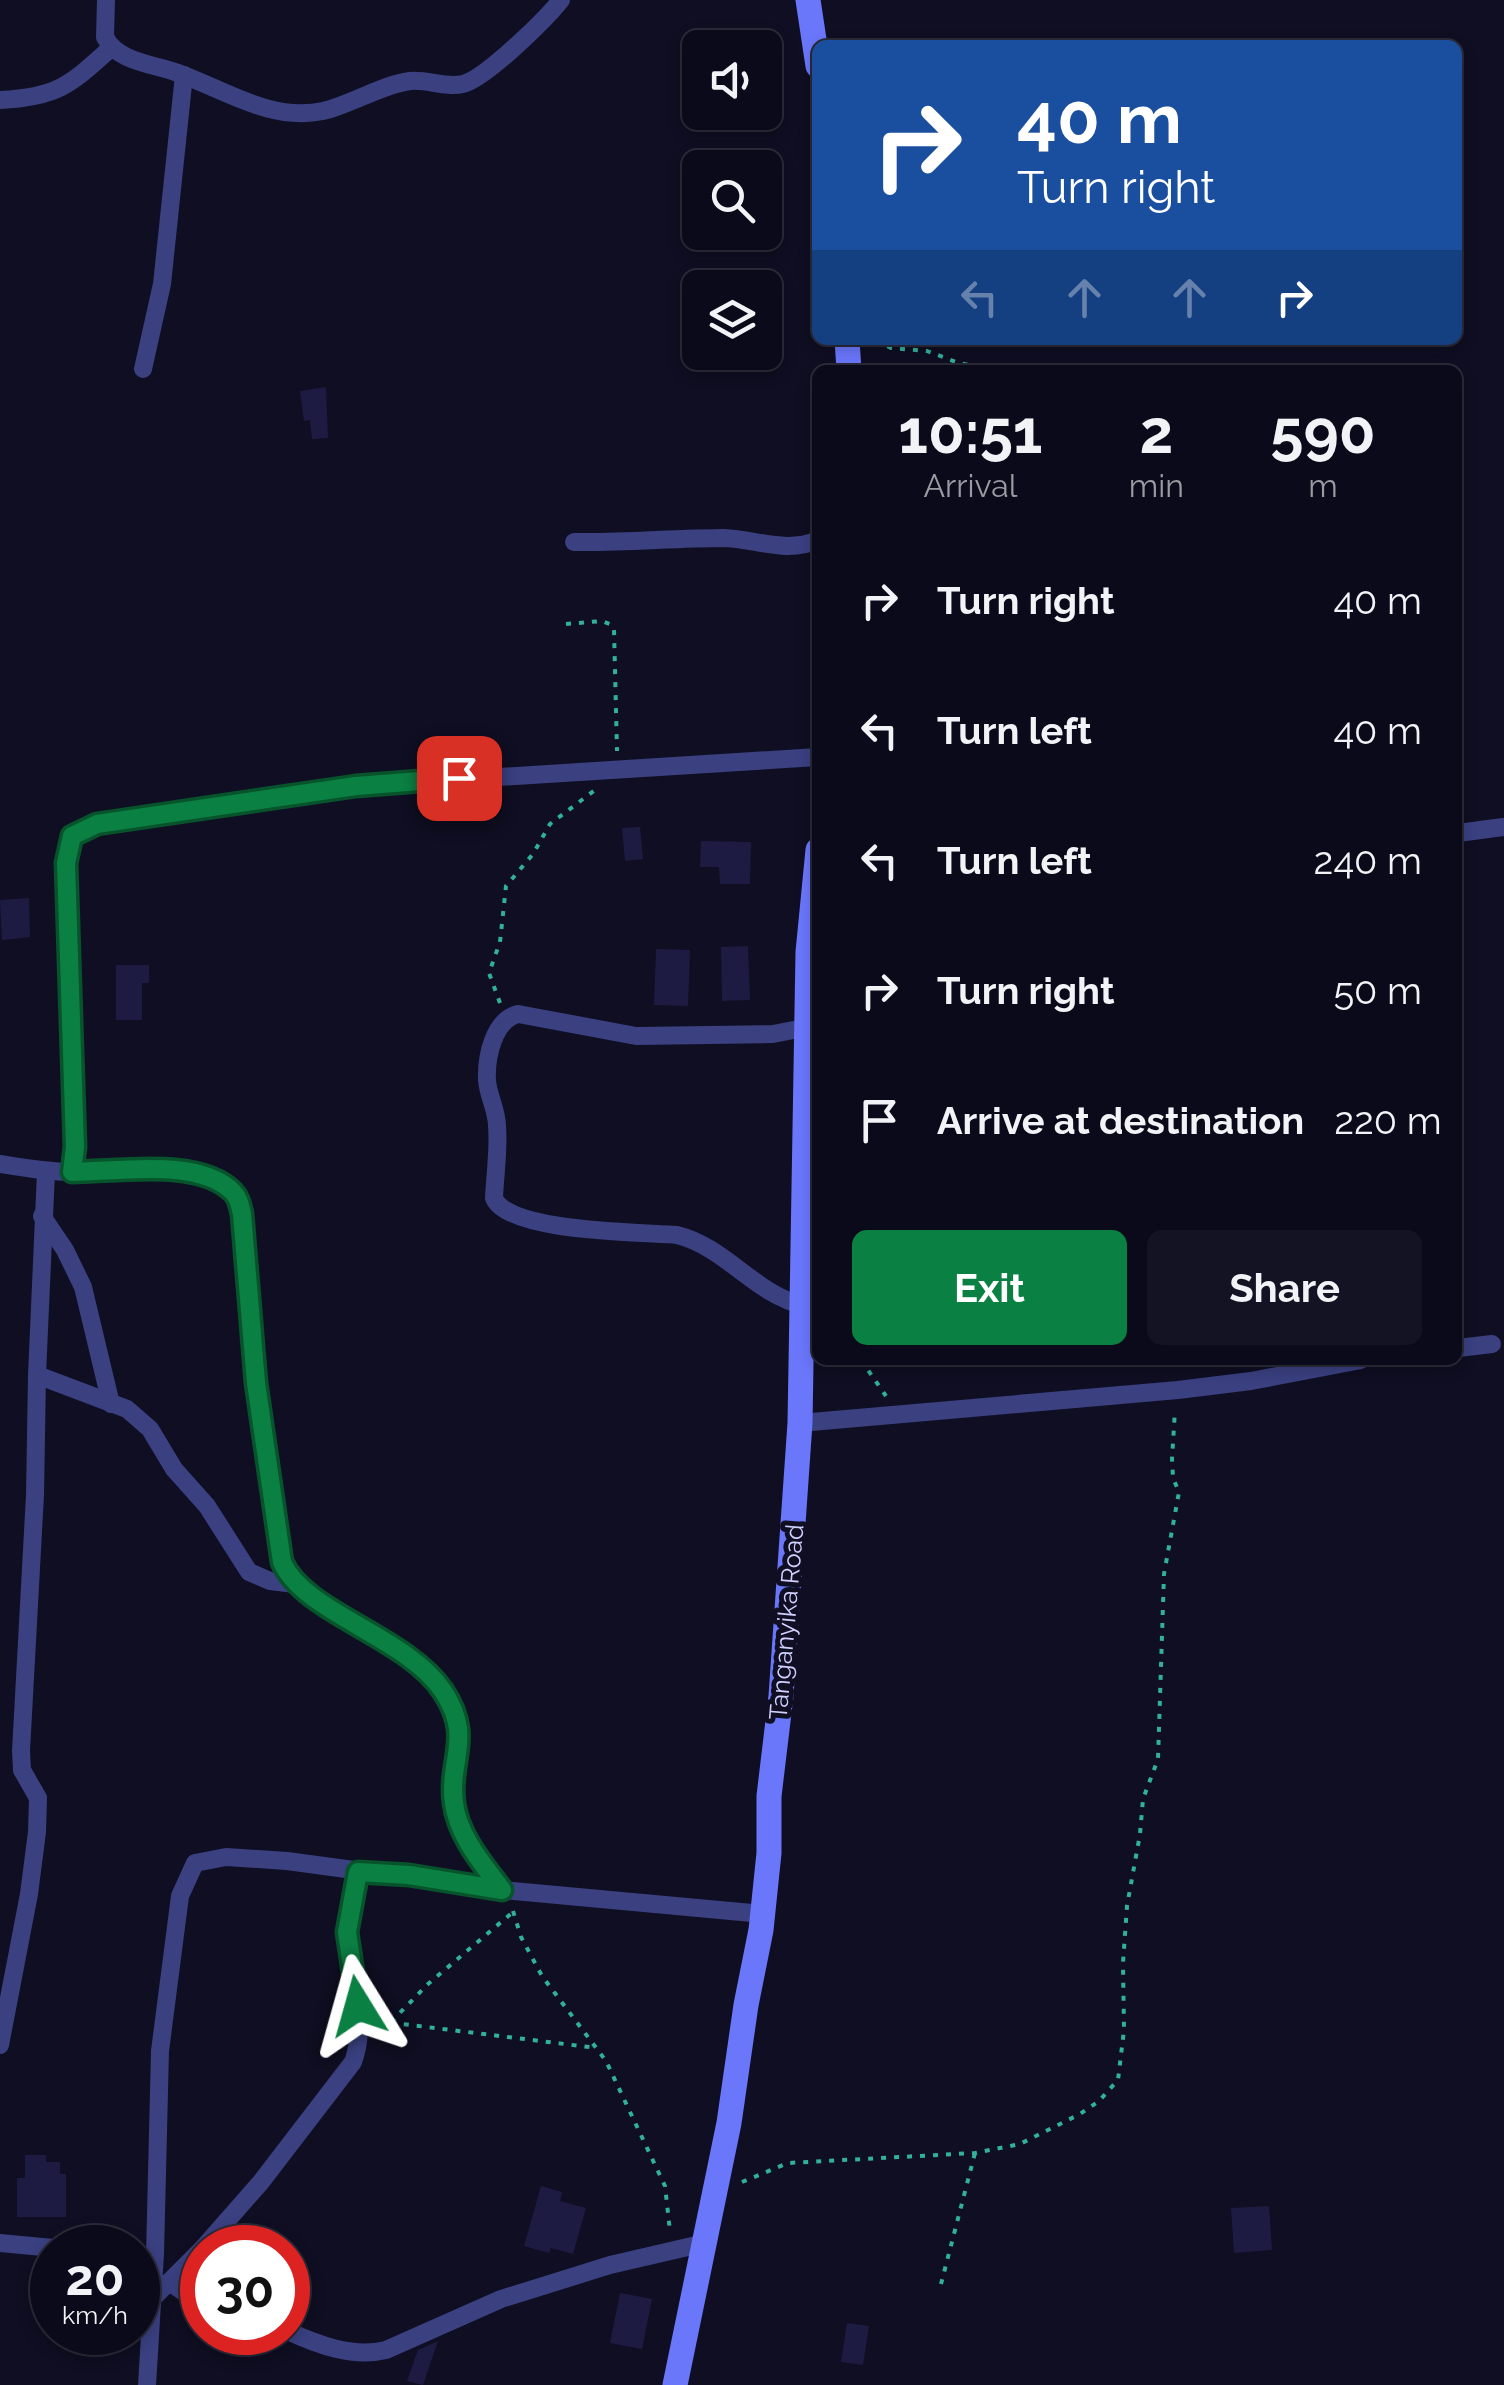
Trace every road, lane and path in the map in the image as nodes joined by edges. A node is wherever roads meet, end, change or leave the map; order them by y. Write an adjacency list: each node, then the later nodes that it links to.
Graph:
1 (106, 0): 5 (street)
2 (561, 0): 6 (street)
3 (808, 0): 4 (street)
4 (814, 40)
5 (112, 47): 6 (street); 7 (street)
6 (184, 75): 10 (street)
7 (0, 100)
8 (885, 345): 9 (path)
9 (968, 365)
10 (143, 369)
11 (812, 541): 12 (street)
12 (574, 542)
13 (566, 624): 15 (path)
14 (812, 758): 15 (street)
15 (619, 769): 19 (path); 23 (street)
16 (1503, 826): 17 (street)
17 (1462, 831)
18 (812, 927): 20 (street, Tanganyika Road)
19 (506, 1017): 20 (street); 25 (street)
20 (809, 1027): 25 (street, Tanganyika Road)
21 (0, 1164): 22 (street)
22 (46, 1172): 23 (street); 24 (street)
23 (72, 1172): 35 (street)
24 (42, 1216): 30 (street); 32 (street)
25 (805, 1306): 34 (street, Tanganyika Road)
26 (1492, 1344): 27 (street)
27 (1462, 1348)
28 (865, 1365): 33 (path)
29 (1336, 1365): 31 (street)
30 (37, 1375): 32 (street); 36 (street)
31 (1178, 1390): 33 (street); 46 (path)
32 (110, 1404): 35 (street)
33 (902, 1415): 34 (street)
34 (800, 1423): 41 (street, Tanganyika Road)
35 (295, 1584): 39 (street)
36 (22, 1770): 37 (street); 44 (street)
37 (0, 1772)
38 (358, 1872): 39 (street); 42 (street); 48 (street)
39 (502, 1890): 40 (path); 41 (street)
40 (514, 1912): 43 (path); 45 (path)
41 (763, 1914): 47 (street, Tanganyika Road)
42 (359, 2020): 43 (path); 49 (street)
43 (392, 2022): 45 (path)
44 (0, 2045)
45 (597, 2048): 53 (path)
46 (975, 2154): 47 (path); 56 (path)
47 (714, 2196): 51 (street, Tanganyika Road)
48 (148, 2225)
49 (223, 2225)
50 (0, 2242): 52 (street)
51 (705, 2243): 53 (street); 62 (street, Tanganyika Road)
52 (30, 2245)
53 (671, 2250): 59 (street)
54 (180, 2271): 55 (street)
55 (169, 2282): 57 (street); 58 (street)
56 (941, 2284)
57 (180, 2289)
58 (160, 2291)
59 (310, 2339)
60 (149, 2355): 61 (street)
61 (147, 2385)
62 (675, 2385)

